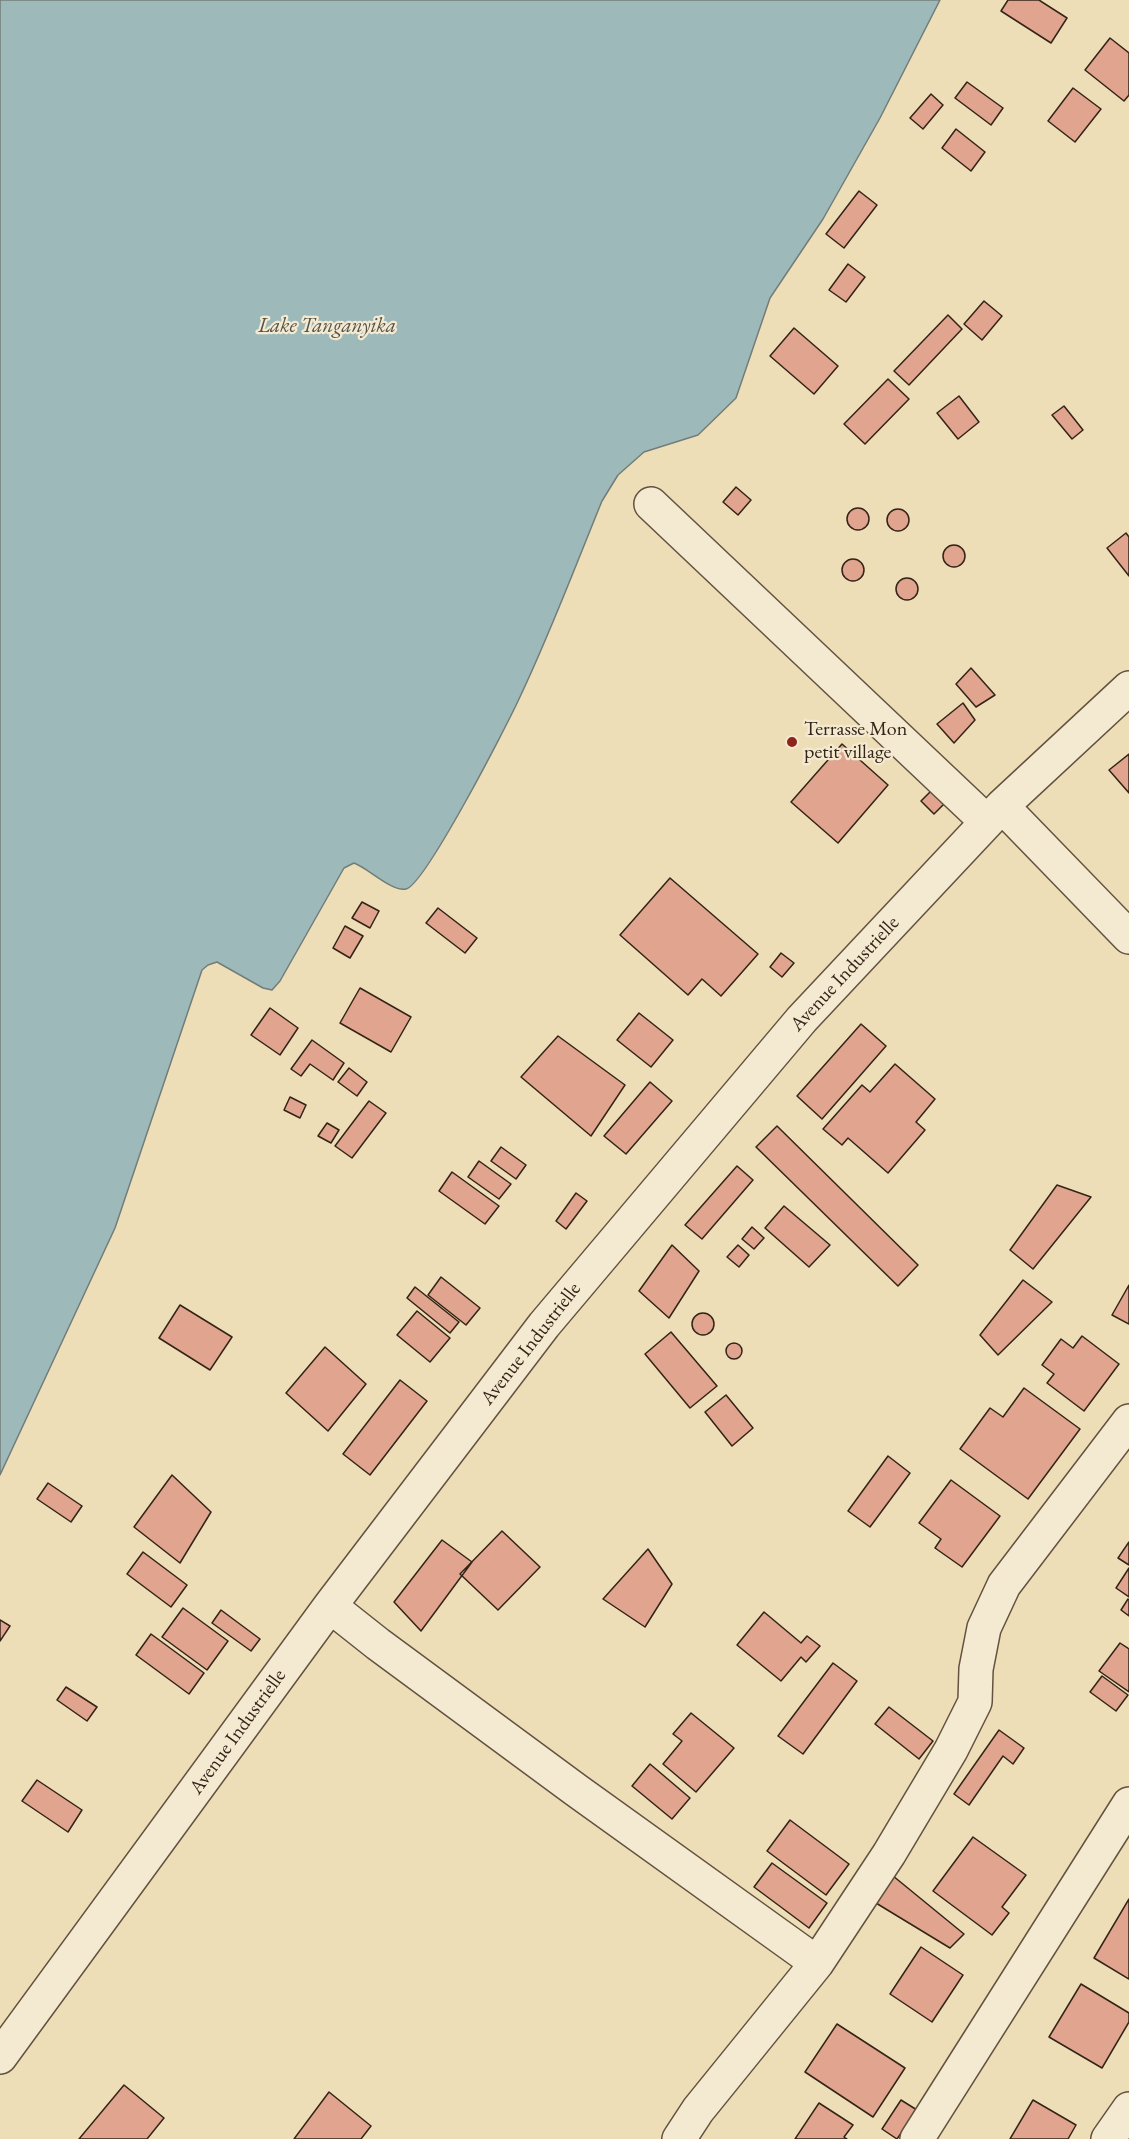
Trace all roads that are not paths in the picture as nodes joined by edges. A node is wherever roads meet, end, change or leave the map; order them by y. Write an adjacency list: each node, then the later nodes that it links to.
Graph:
1 (651, 504): 3 (street)
2 (1129, 688): 3 (street, Avenue Industrielle)
3 (994, 814): 4 (street); 6 (street, Avenue Industrielle)
4 (1129, 937)
5 (1129, 1421): 8 (street)
6 (330, 1606): 8 (street); 9 (street, Avenue Industrielle)
7 (1129, 1803): 12 (street)
8 (817, 1962): 11 (street)
9 (0, 2057)
10 (1129, 2109): 13 (street)
11 (679, 2139)
12 (917, 2139)
13 (1108, 2139)

